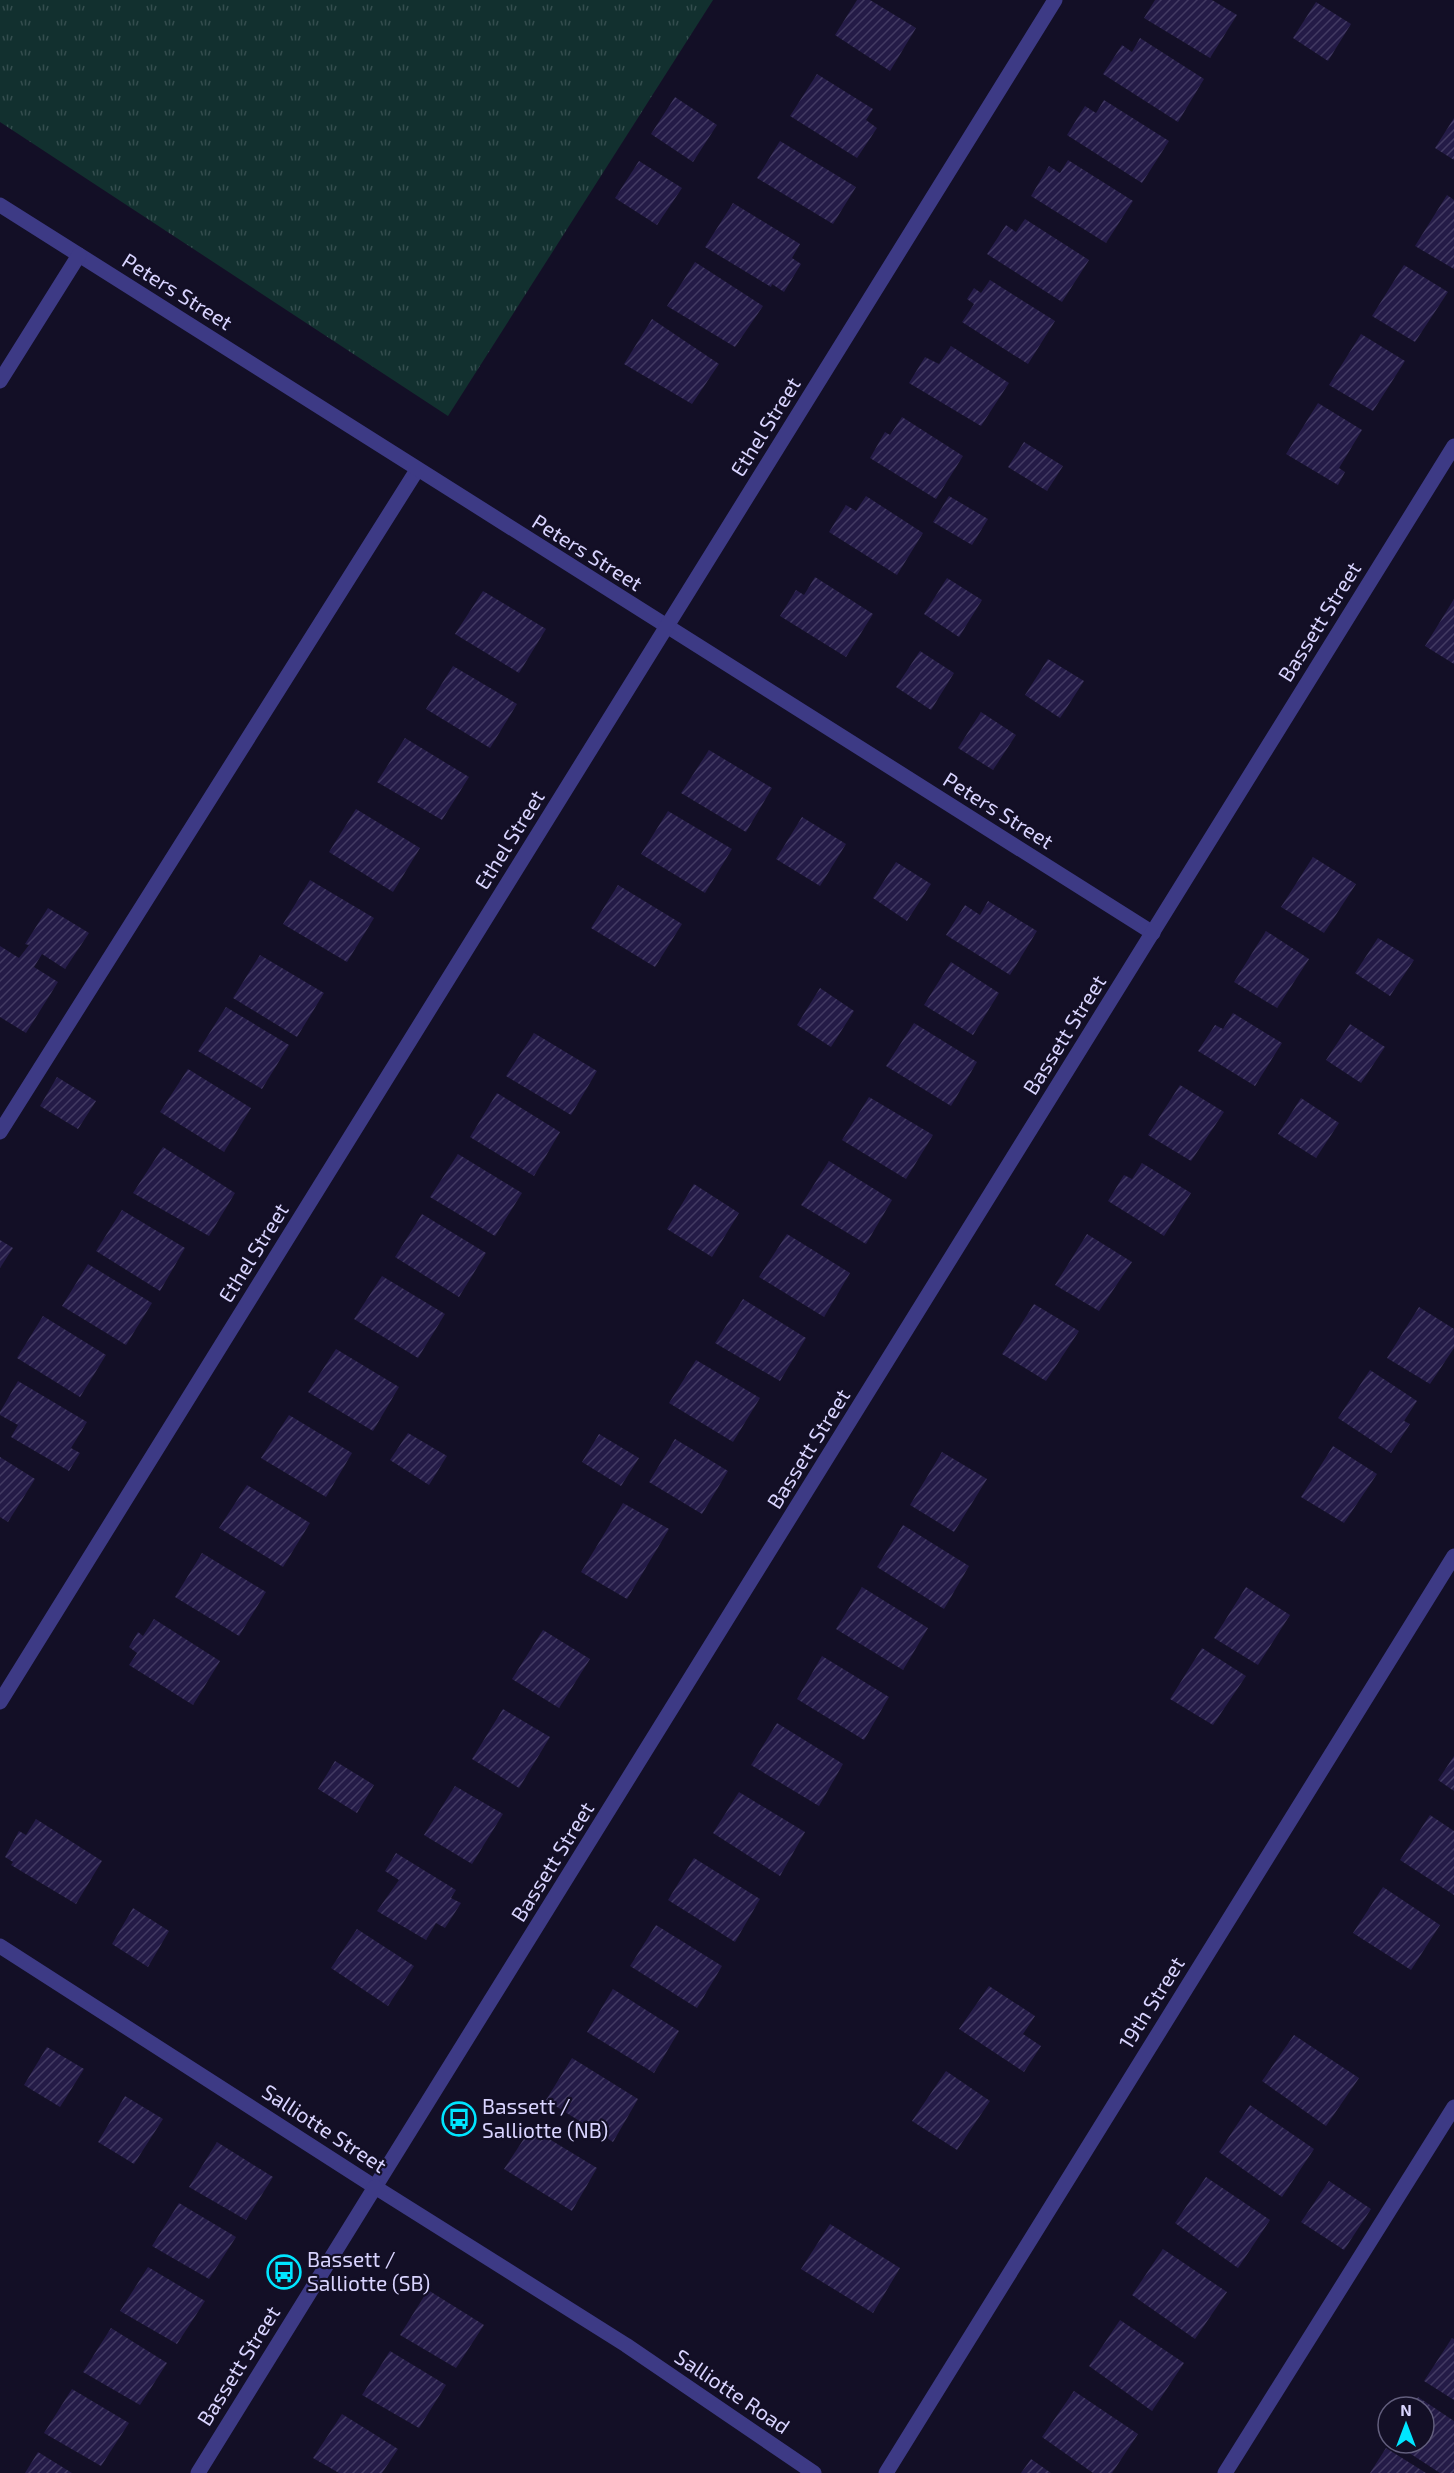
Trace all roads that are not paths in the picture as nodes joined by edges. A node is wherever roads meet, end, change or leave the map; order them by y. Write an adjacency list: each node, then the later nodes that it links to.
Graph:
1 (1055, 0): 7 (street, Ethel Street)
2 (0, 205): 3 (street, Peters Street)
3 (79, 255): 4 (street); 6 (street, Peters Street)
4 (0, 381)
5 (1454, 446): 8 (street, Bassett Street)
6 (417, 470): 7 (street, Peters Street); 9 (street)
7 (666, 628): 8 (street, Peters Street); 11 (street, Ethel Street)
8 (1153, 933): 14 (street, Bassett Street)
9 (0, 1132)
10 (1454, 1556): 18 (street, 19th Street)
11 (0, 1702)
12 (0, 1946): 14 (street, Salliotte Street)
13 (1454, 2107): 19 (street)
14 (375, 2187): 15 (street, Salliotte Street); 16 (street, Bassett Street)
15 (627, 2345): 17 (street, Salliotte Road)
16 (198, 2473)
17 (814, 2473)
18 (886, 2473)
19 (1225, 2473)

